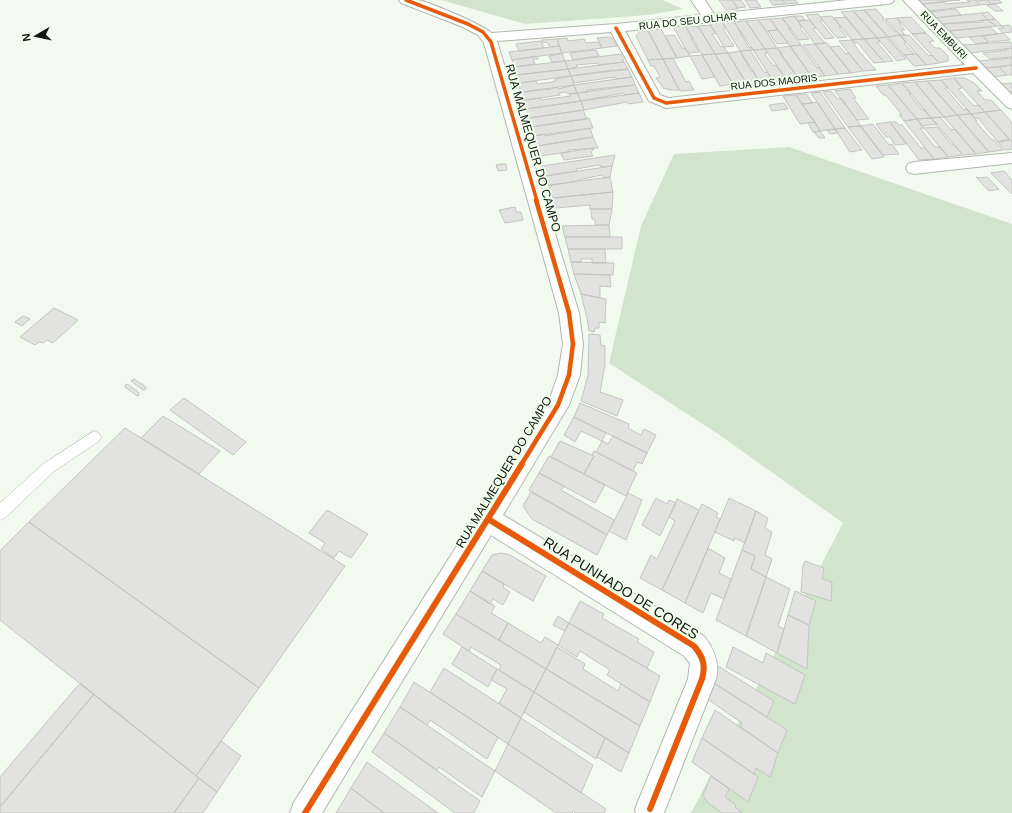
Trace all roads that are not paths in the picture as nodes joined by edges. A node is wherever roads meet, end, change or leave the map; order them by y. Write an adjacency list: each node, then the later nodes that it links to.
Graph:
1 (406, 0): 7 (street)
2 (698, 0): 5 (street)
3 (887, 0): 5 (street, RUA DO SEU OLHAR)
4 (910, 0): 8 (street, RUA EMBURI)
5 (710, 18): 6 (street, RUA DO SEU OLHAR)
6 (616, 28): 7 (street, RUA DO SEU OLHAR); 8 (street, RUA DOS MAORIS)
7 (488, 37): 14 (street, RUA MALMEQUER DO CAMPO)
8 (976, 68): 9 (street, RUA EMBURI)
9 (1012, 104)
10 (1012, 158): 11 (street)
11 (914, 168)
12 (94, 437): 13 (lane)
13 (0, 513)
14 (488, 519): 15 (street, RUA PUNHADO DE CORES); 16 (street, RUA MALMEQUER DO CAMPO)
15 (650, 809)
16 (305, 813)

